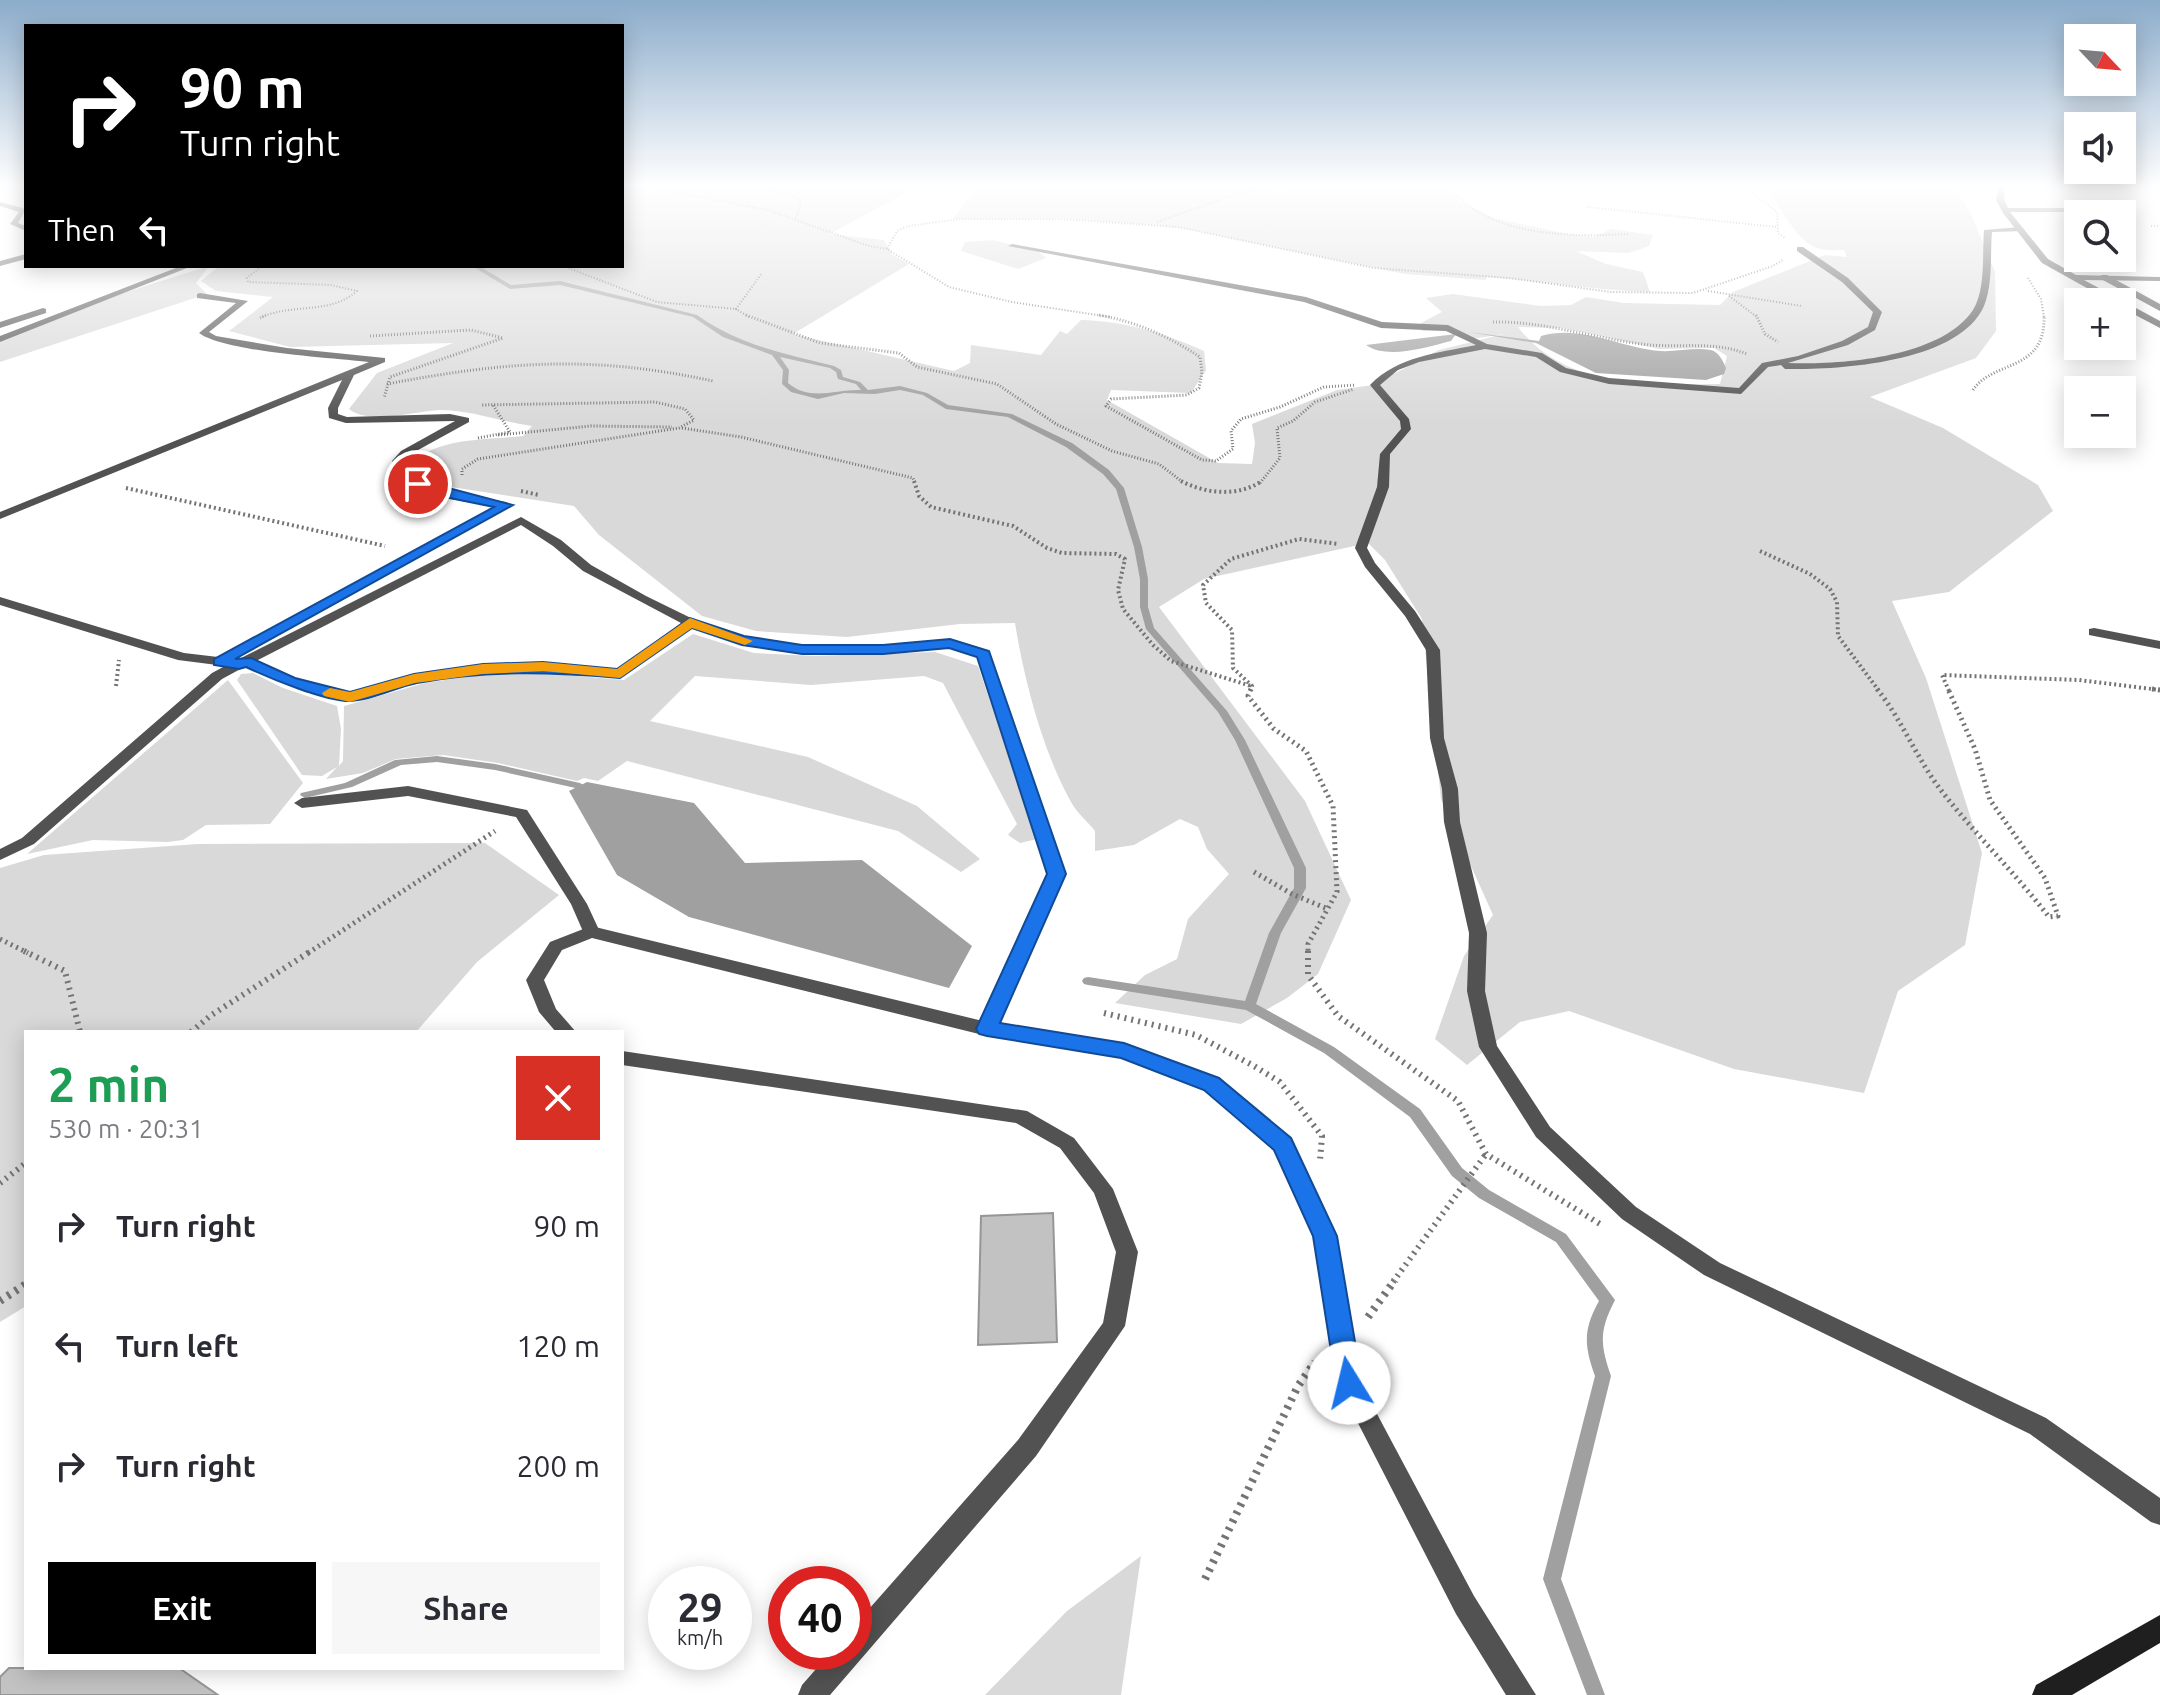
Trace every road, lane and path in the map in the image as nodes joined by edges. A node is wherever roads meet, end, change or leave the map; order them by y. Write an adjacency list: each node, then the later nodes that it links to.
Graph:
1 (911, 264): 37 (path)
2 (1111, 264): 32 (street)
3 (1354, 264): 18 (path)
4 (1776, 264): 18 (path)
5 (1822, 264): 33 (street)
6 (1985, 264): 33 (street)
7 (2051, 264): 14 (street)
8 (183, 268): 12 (street)
9 (260, 268): 26 (path)
10 (568, 268): 23 (path)
11 (2023, 271): 38 (path)
12 (171, 273): 27 (street); 30 (street)
13 (762, 273): 23 (path)
14 (2073, 276): 15 (street); 17 (street)
15 (2104, 277): 16 (street); 22 (street)
16 (2160, 279)
17 (2094, 288)
18 (1706, 291): 19 (path)
19 (1725, 293): 21 (path); 31 (path)
20 (200, 296): 34 (street)
21 (1802, 306)
22 (2160, 308)
23 (738, 310): 37 (path)
24 (2136, 312): 28 (street)
25 (1493, 322): 33 (path)
26 (255, 323)
27 (0, 325)
28 (2160, 325)
29 (369, 336): 36 (path)
30 (0, 339)
31 (1778, 342)
32 (1485, 346): 33 (street); 37 (street)
33 (1765, 365)
34 (350, 373): 45 (street); 52 (street)
35 (713, 381): 36 (path)
36 (387, 384): 39 (path)
37 (1375, 385): 50 (street)
38 (1973, 390)
39 (391, 400)
40 (477, 405): 41 (path)
41 (493, 405): 42 (path); 43 (path)
42 (679, 428): 43 (path); 46 (path); 59 (path)
43 (498, 435): 44 (path)
44 (477, 438)
45 (88, 478): 49 (street); 52 (path)
46 (466, 478)
47 (510, 488): 48 (path)
48 (539, 495)
49 (0, 516)
50 (1361, 548): 59 (path); 80 (street)
51 (1760, 551): 60 (path)
52 (417, 554): 57 (street)
53 (0, 601): 57 (street)
54 (690, 623): 58 (street); 58 (street); 68 (street)
55 (2094, 632): 56 (street)
56 (2160, 645)
57 (219, 662): 58 (street)
58 (242, 663): 63 (street)
59 (1252, 686): 65 (path)
60 (2160, 690)
61 (302, 803): 62 (street)
62 (522, 813): 66 (street); 70 (path)
63 (0, 855)
64 (1254, 872): 65 (path)
65 (1328, 909): 73 (path)
66 (591, 932): 68 (street); 71 (street)
67 (0, 939): 69 (path)
68 (987, 1029): 79 (street)
69 (80, 1030)
70 (193, 1030)
71 (565, 1030)
72 (624, 1058): 82 (street)
73 (1486, 1154): 76 (path); 79 (path)
74 (24, 1165): 75 (path)
75 (0, 1183)
76 (1606, 1226)
77 (24, 1285): 78 (path)
78 (0, 1301)
79 (1342, 1340): 81 (path); 86 (street)
80 (2160, 1513)
81 (1205, 1579)
82 (872, 1625)
83 (2160, 1628): 87 (main road)
84 (834, 1670): 85 (street)
85 (812, 1695)
86 (1522, 1695)
87 (2046, 1695)

